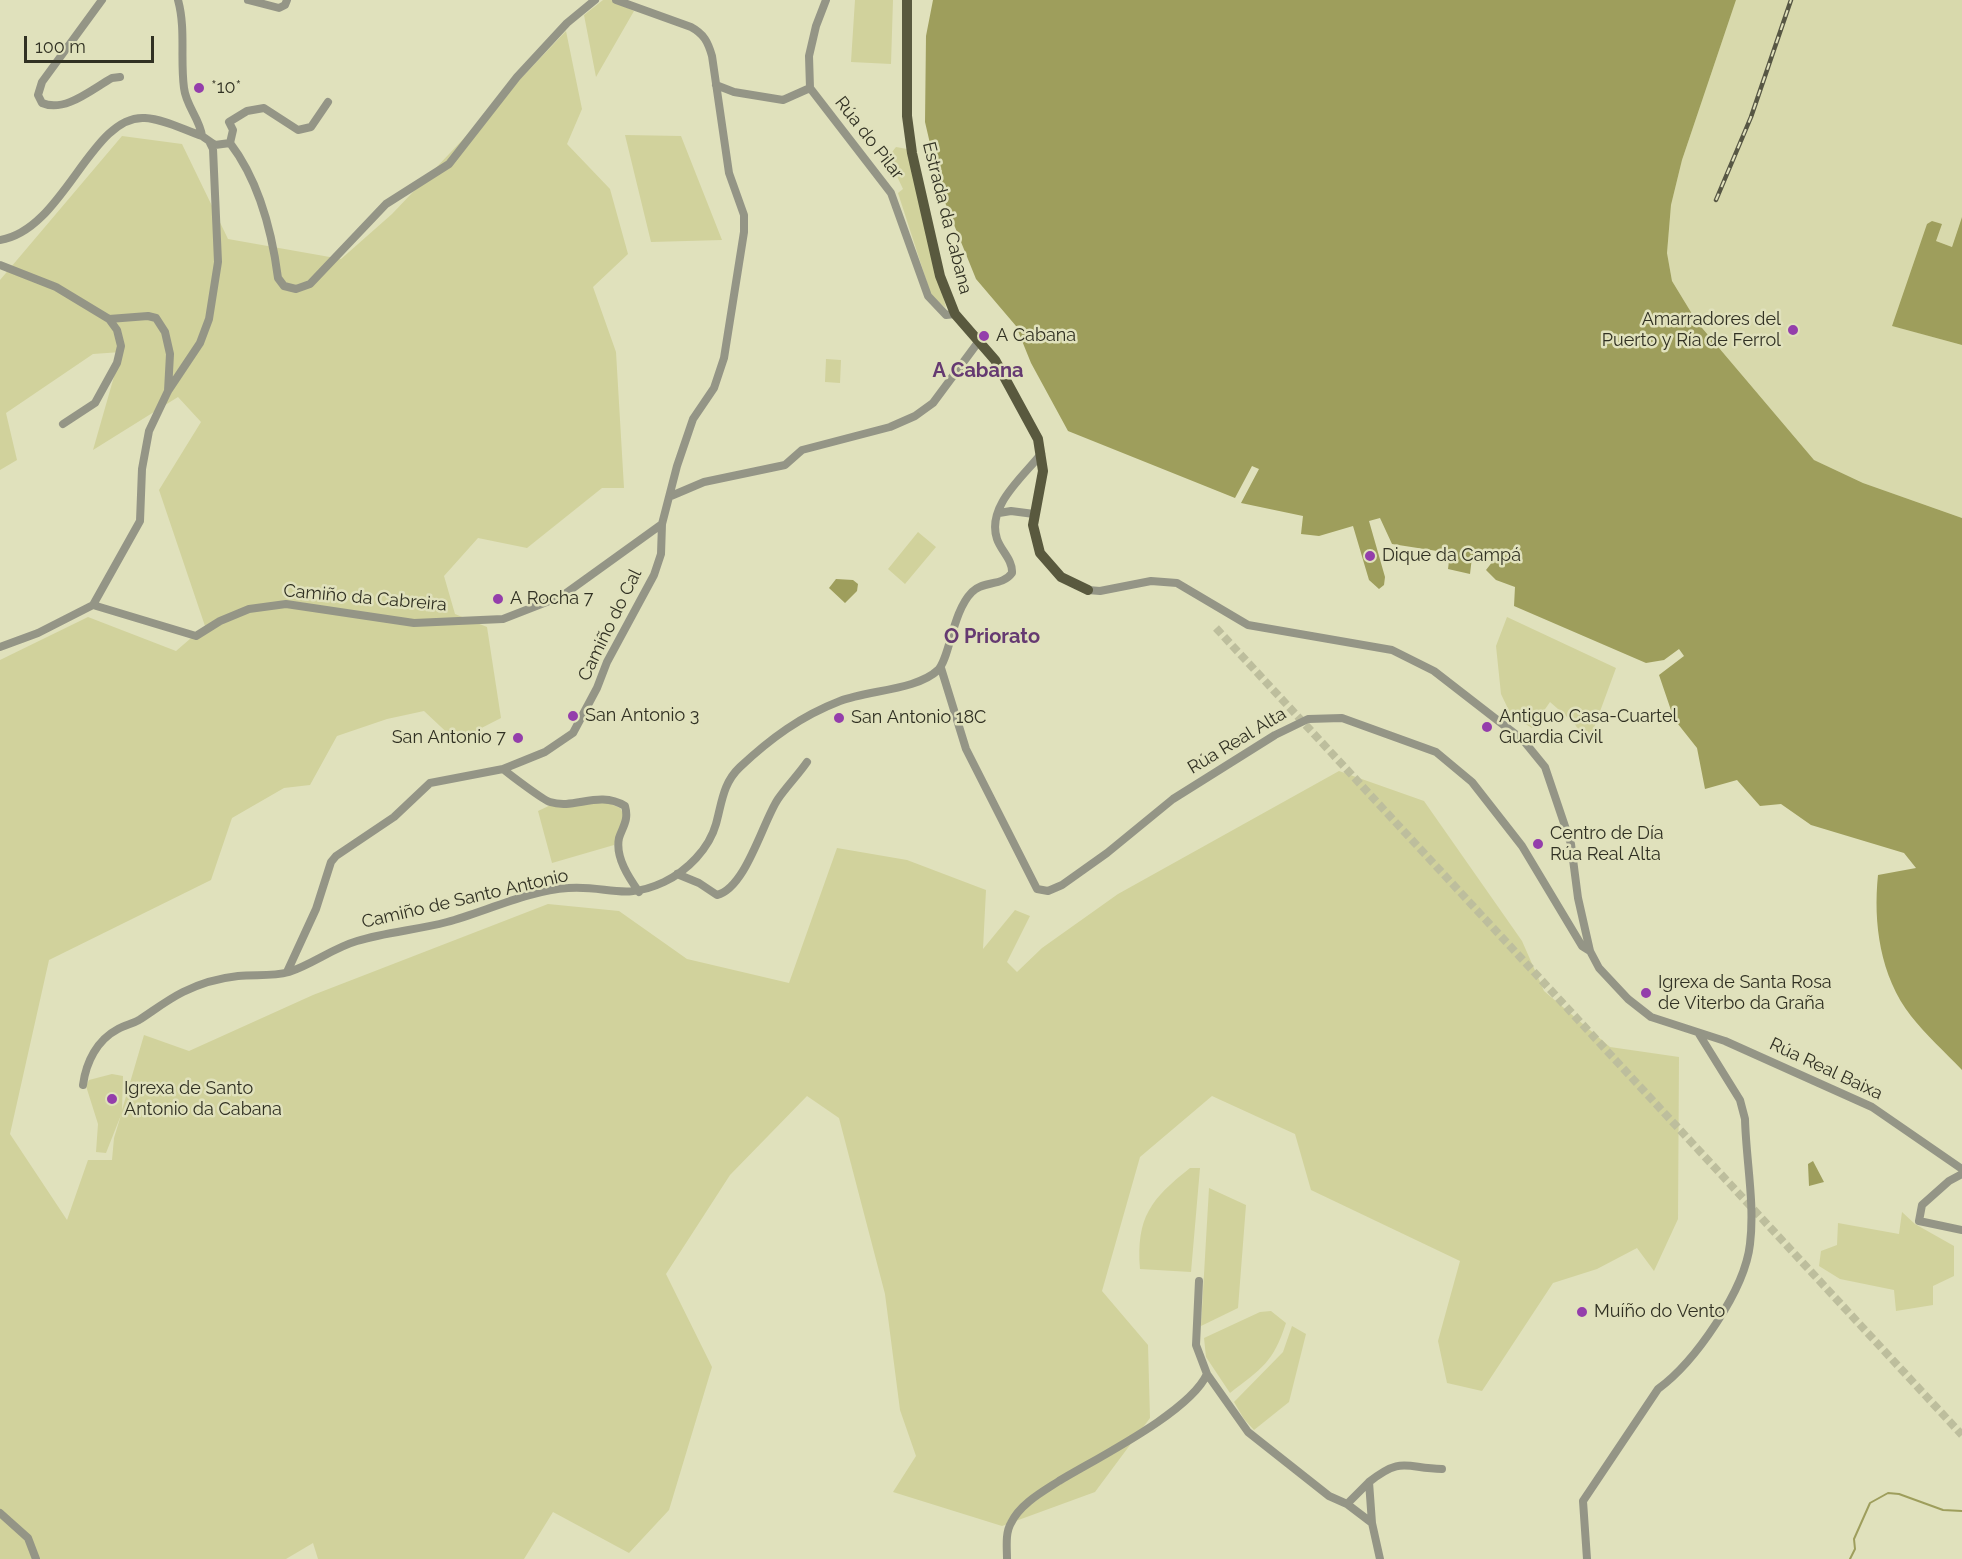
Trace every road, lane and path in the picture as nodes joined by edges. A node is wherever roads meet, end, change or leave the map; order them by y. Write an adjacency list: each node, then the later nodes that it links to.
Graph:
1 (102, 0): 9 (street)
2 (178, 0): 13 (street)
3 (248, 0): 4 (street)
4 (287, 0)
5 (595, 0): 15 (street)
6 (616, 0): 10 (street)
7 (826, 0): 11 (street, Rúa do Pilar)
8 (907, 0): 18 (main road, Estrada da Cabana)
9 (120, 77)
10 (716, 85): 11 (street); 24 (street)
11 (810, 88): 18 (street, Rúa do Pilar)
12 (328, 102): 15 (street)
13 (202, 136): 14 (street); 16 (street)
14 (210, 143): 15 (street); 21 (street)
15 (230, 143)
16 (0, 240)
17 (0, 265): 19 (street)
18 (955, 314): 20 (main road, Estrada da Cabana)
19 (109, 319): 21 (street); 22 (street)
20 (979, 341): 23 (main road, Estrada da Cabana); 24 (street)
21 (168, 391): 29 (street)
22 (63, 424)
23 (1041, 454): 25 (street); 26 (main road, Estrada da Cabana)
24 (671, 496): 27 (street)
25 (999, 513): 26 (street); 31 (street)
26 (1034, 514): 28 (main road)
27 (662, 524): 29 (street, Camiño da Cabreira); 33 (street, Camiño do Cal)
28 (1088, 590): 36 (street)
29 (93, 604): 30 (street)
30 (0, 647)
31 (941, 668): 34 (street, Camiño de Santo Antonio); 36 (street, Rúa Real Alta)
32 (807, 762): 34 (street)
33 (503, 769): 35 (street); 37 (street, Camiño do Cal)
34 (677, 874): 35 (street, Camiño de Santo Antonio)
35 (639, 892): 37 (street, Camiño de Santo Antonio)
36 (1590, 951): 38 (street, Rúa Real Alta)
37 (287, 972): 39 (street, Camiño de Santo Antonio)
38 (1699, 1034): 40 (street, Rúa Real Baixa); 53 (street)
39 (83, 1085)
40 (1962, 1169)
41 (1962, 1174): 42 (street)
42 (1962, 1230)
43 (1198, 1281): 44 (street)
44 (1207, 1374): 47 (street); 51 (street)
45 (1442, 1469): 46 (street)
46 (1369, 1482): 47 (street); 49 (street)
47 (1347, 1504): 49 (street)
48 (0, 1513): 50 (street)
49 (1372, 1523): 52 (street)
50 (36, 1559)
51 (1007, 1559)
52 (1380, 1559)
53 (1587, 1559)

